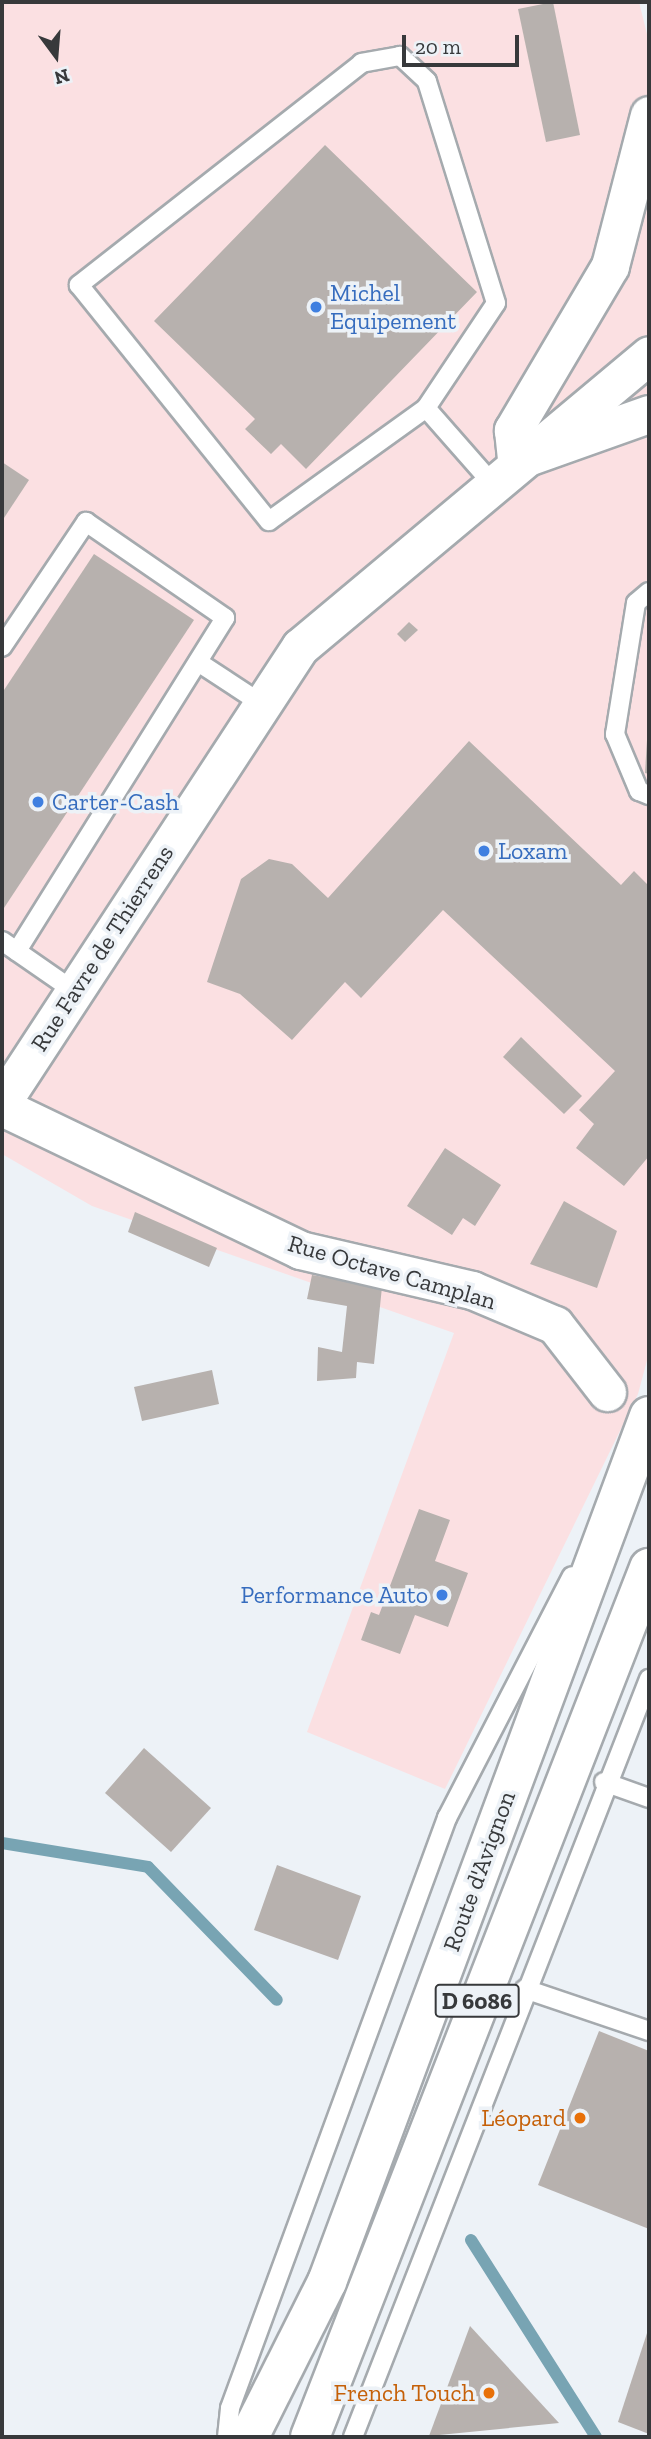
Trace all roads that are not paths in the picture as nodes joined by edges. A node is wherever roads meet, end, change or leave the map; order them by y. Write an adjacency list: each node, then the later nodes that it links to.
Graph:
1 (649, 115): 5 (street)
2 (649, 355): 5 (street, Rue Favre de Thierrens)
3 (426, 408): 3 (lane); 5 (lane)
4 (649, 414): 5 (street, Rue Favre de Thierrens)
5 (504, 472): 9 (street, Rue Favre de Thierrens)
6 (649, 592): 10 (lane)
7 (2, 647): 8 (lane)
8 (198, 662): 9 (lane); 11 (lane)
9 (262, 704): 12 (street, Rue Favre de Thierrens)
10 (649, 795)
11 (9, 946): 12 (lane)
12 (74, 991): 13 (street, Rue Favre de Thierrens)
13 (2, 1102)
14 (2, 1107): 15 (street, Rue Octave Camplan)
15 (607, 1392)
16 (644, 1431): 23 (lane); 24 (main road, Route d'Avignon / D 6086)
17 (649, 1568): 25 (main road, Route d'Avignon / D 6086)
18 (649, 1679): 19 (lane)
19 (604, 1782): 20 (lane); 21 (lane)
20 (649, 1798)
21 (525, 1989): 22 (lane); 26 (lane)
22 (649, 2030)
23 (227, 2437)
24 (249, 2437)
25 (310, 2437)
26 (353, 2437)

